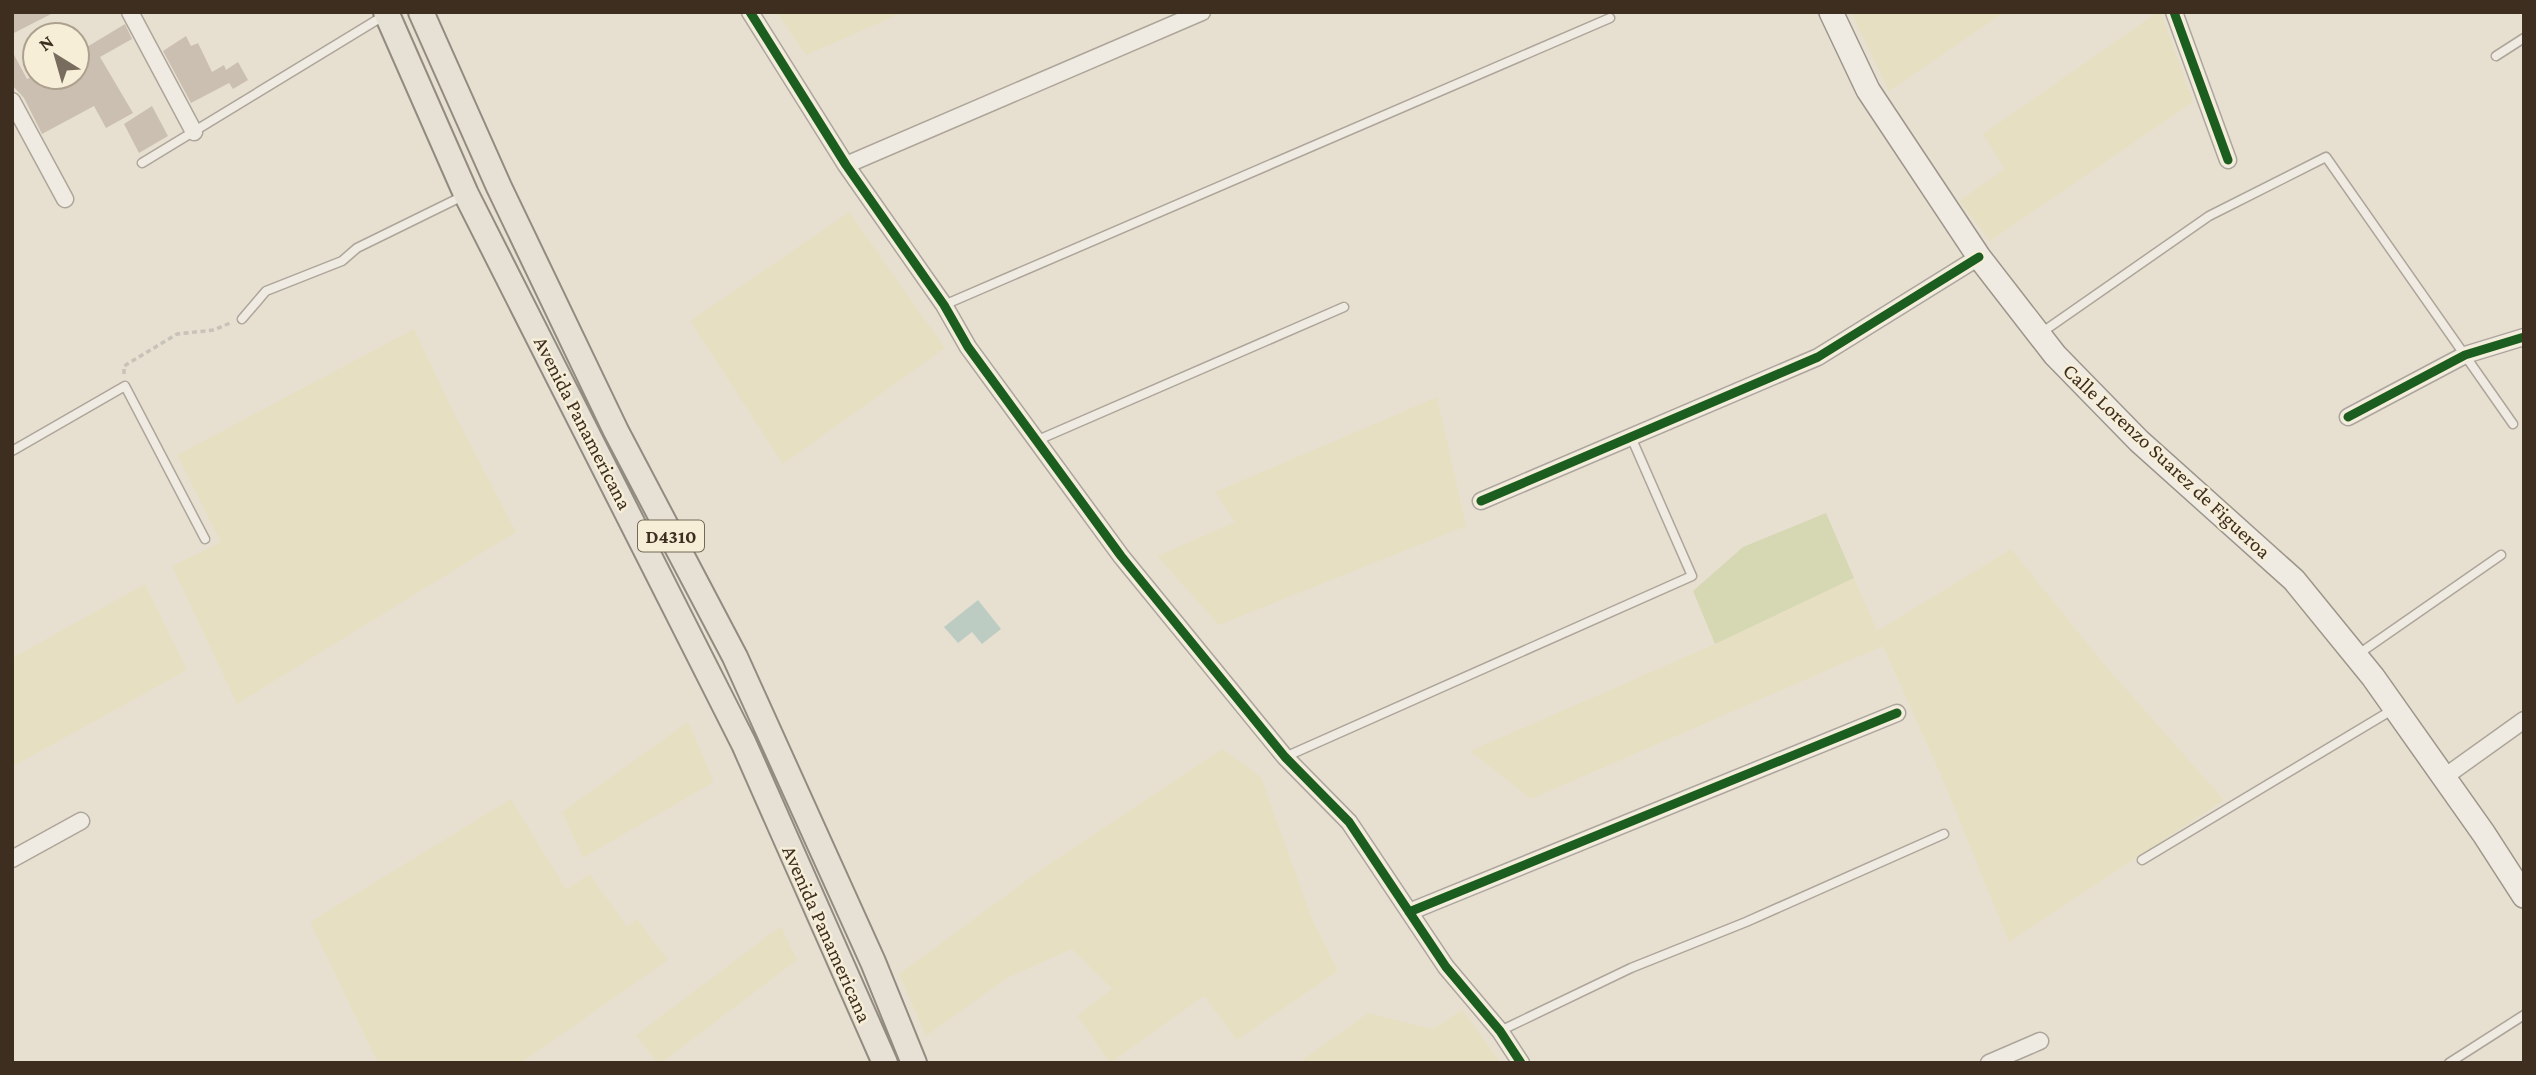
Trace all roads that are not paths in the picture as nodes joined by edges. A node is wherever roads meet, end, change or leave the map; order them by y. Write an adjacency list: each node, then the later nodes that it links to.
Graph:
1 (130, 12): 12 (street)
2 (421, 12): 18 (main road, Avenida Panamericana / D4310)
3 (750, 12): 15 (street)
4 (1202, 12): 15 (street)
5 (1831, 12): 20 (main road, Calle Lorenzo Suarez de Figueroa)
6 (2174, 12): 13 (street)
7 (388, 13): 12 (lane); 16 (main road, Avenida Panamericana / D4310)
8 (1610, 18): 21 (lane)
9 (2524, 38): 10 (lane)
10 (2496, 56)
11 (12, 101): 17 (street)
12 (194, 132): 14 (lane)
13 (2228, 160)
14 (142, 163)
15 (846, 165): 21 (street)
16 (467, 194): 19 (main road, Avenida Panamericana / D4310); 23 (lane)
17 (65, 199)
18 (524, 240): 19 (main road); 29 (main road, Avenida Panamericana / D4310)
19 (498, 255): 31 (main road, Avenida Panamericana / D4310)
20 (1979, 257): 24 (main road, Calle Lorenzo Suarez de Figueroa); 30 (street)
21 (944, 305): 32 (street)
22 (1344, 307): 32 (lane)
23 (242, 319)
24 (2038, 334): 26 (lane); 39 (main road, Calle Lorenzo Suarez de Figueroa)
25 (2524, 337): 26 (street)
26 (2465, 355): 27 (street); 28 (lane)
27 (2348, 417)
28 (2513, 424)
29 (615, 430): 31 (main road); 36 (main road, Avenida Panamericana / D4310)
30 (1631, 437): 34 (street); 43 (lane)
31 (592, 440): 38 (main road, Avenida Panamericana / D4310)
32 (1038, 440): 43 (street)
33 (12, 450): 35 (lane)
34 (1481, 501)
35 (205, 540)
36 (675, 543): 38 (main road); 51 (main road, Avenida Panamericana / D4310)
37 (2501, 555): 39 (lane)
38 (650, 556): 52 (main road, Avenida Panamericana / D4310)
39 (2355, 657): 40 (main road, Calle Lorenzo Suarez de Figueroa)
40 (2394, 708): 44 (main road, Calle Lorenzo Suarez de Figueroa); 48 (lane)
41 (1898, 713): 50 (street)
42 (2524, 720): 44 (street)
43 (1285, 757): 50 (street)
44 (2443, 778): 49 (main road, Calle Lorenzo Suarez de Figueroa)
45 (81, 821): 47 (street)
46 (1944, 834): 54 (lane)
47 (12, 859)
48 (2142, 860)
49 (2524, 896)
50 (1409, 912): 54 (street)
51 (873, 962): 52 (main road); 57 (main road, Avenida Panamericana / D4310)
52 (844, 974): 56 (main road, Avenida Panamericana / D4310)
53 (2524, 1015): 60 (lane)
54 (1500, 1031): 58 (street)
55 (2040, 1041): 59 (street)
56 (884, 1063)
57 (914, 1063)
58 (1521, 1063)
59 (1989, 1063)
60 (2449, 1063)

